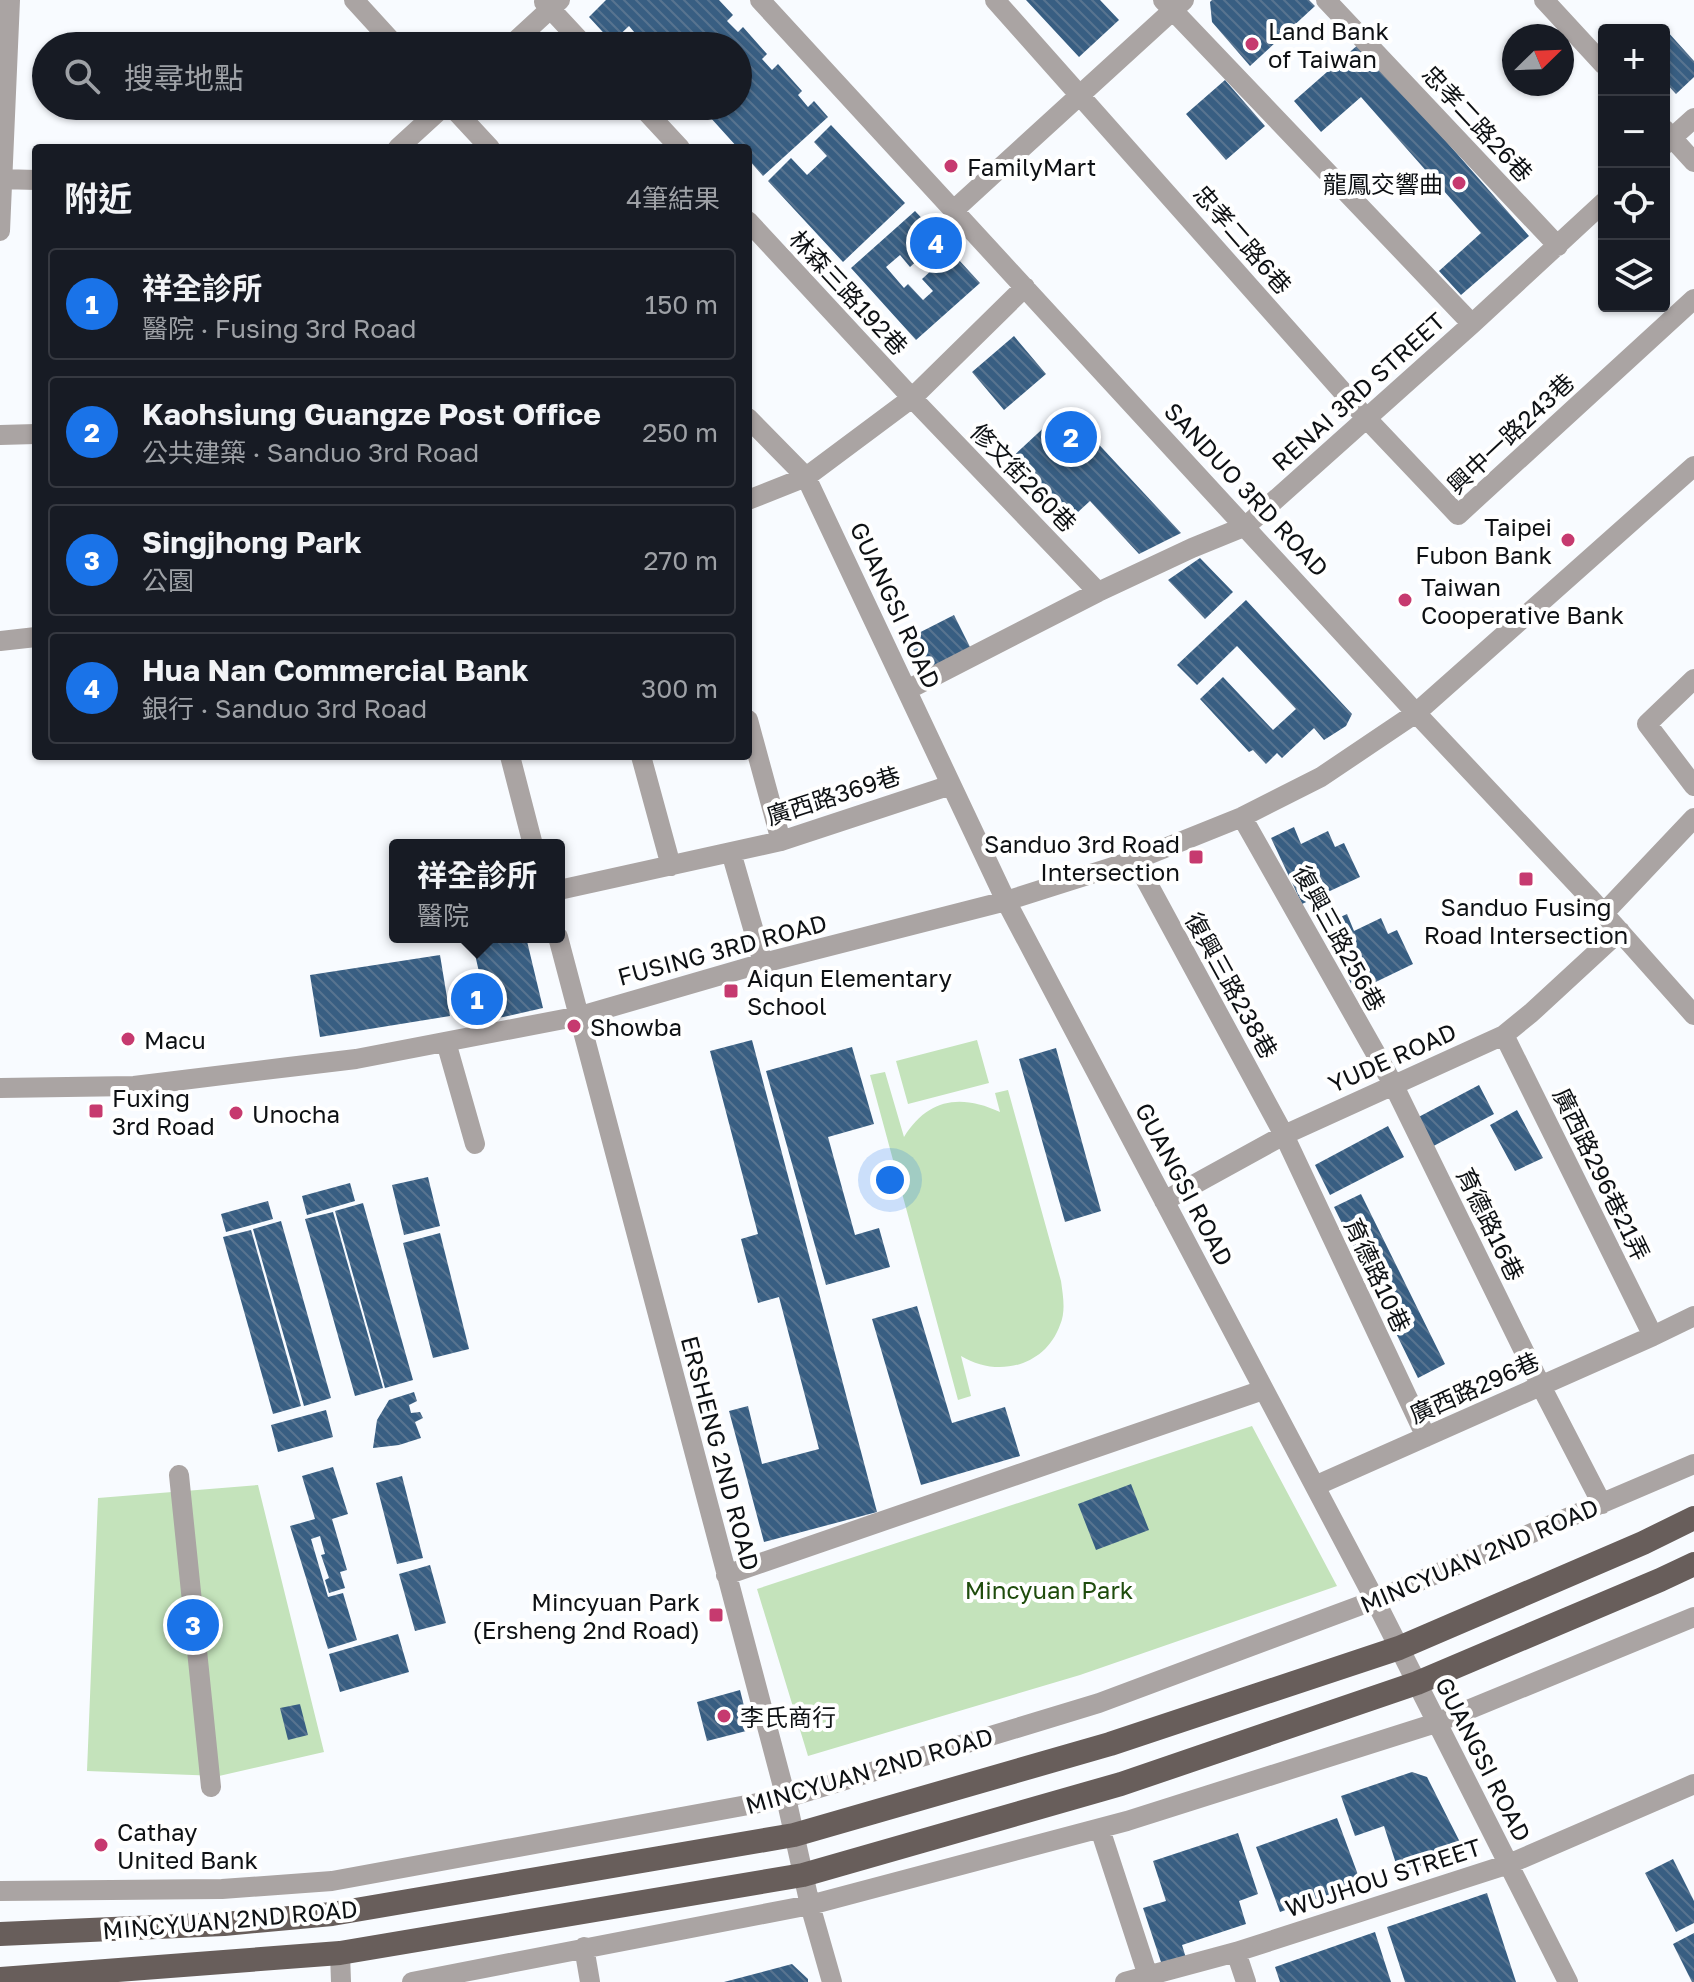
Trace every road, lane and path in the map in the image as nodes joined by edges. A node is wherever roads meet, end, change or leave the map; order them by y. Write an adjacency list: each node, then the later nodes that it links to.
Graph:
1 (10, 0): 24 (street)
2 (354, 0): 9 (street)
3 (760, 0): 27 (street, SANDUO 3RD ROAD)
4 (995, 0): 13 (street, 忠孝二路6巷)
5 (1326, 0): 30 (street, 忠孝二路26巷)
6 (1544, 0): 12 (street)
7 (551, 3): 10 (street); 11 (street)
8 (1173, 4): 13 (street); 33 (street)
9 (383, 32)
10 (523, 32)
11 (574, 32)
12 (1598, 58)
13 (1081, 94): 27 (street); 35 (street, 忠孝二路6巷)
14 (1694, 118): 18 (street)
15 (429, 120): 20 (street)
16 (464, 120): 21 (street)
17 (654, 120): 22 (street)
18 (1670, 136)
19 (1670, 141): 23 (street)
20 (402, 144)
21 (486, 144)
22 (676, 144)
23 (1694, 162)
24 (1, 179): 25 (street); 29 (street)
25 (32, 180)
26 (1598, 208): 30 (street, RENAI 3RD STREET)
27 (954, 210): 31 (street, SANDUO 3RD ROAD)
28 (752, 225): 34 (street, 林森三路192巷)
29 (0, 231)
30 (1558, 246): 33 (street, RENAI 3RD STREET)
31 (1025, 287): 34 (street); 42 (street, SANDUO 3RD ROAD)
32 (1694, 299): 35 (street, 興中一路243巷)
33 (1472, 324): 35 (street, RENAI 3RD STREET)
34 (912, 398): 40 (street); 43 (street, 修文街260巷)
35 (1367, 419): 42 (street, RENAI 3RD STREET)
36 (752, 422): 40 (street, GUANGSI ROAD)
37 (32, 434): 38 (street)
38 (0, 435)
39 (1694, 466): 48 (street, FUSING 3RD ROAD)
40 (806, 477): 41 (street); 47 (street, GUANGSI ROAD)
41 (752, 498)
42 (1246, 526): 43 (street, RENAI 3RD STREET); 48 (street, SANDUO 3RD ROAD)
43 (1098, 592): 47 (street, RENAI 3RD STREET)
44 (32, 637): 45 (street)
45 (0, 641)
46 (1694, 679): 53 (street)
47 (907, 690): 52 (street, GUANGSI ROAD)
48 (1416, 713): 54 (street, FUSING 3RD ROAD); 63 (street, SANDUO 3RD ROAD)
49 (752, 735): 57 (street)
50 (511, 760): 56 (street)
51 (642, 760): 60 (street)
52 (951, 785): 57 (street, 廣西路369巷); 62 (street, GUANGSI ROAD)
53 (1694, 786)
54 (1242, 817): 59 (street, FUSING 3RD ROAD); 71 (street, 復興三路256巷)
55 (1694, 818): 63 (street)
56 (531, 839)
57 (781, 841): 58 (street, 廣西路369巷)
58 (731, 852): 60 (street, 廣西路369巷); 66 (street)
59 (1135, 860): 62 (street, FUSING 3RD ROAD); 73 (street, 復興三路238巷)
60 (671, 866): 61 (street, 廣西路369巷)
61 (565, 889)
62 (1006, 901): 66 (street, FUSING 3RD ROAD); 75 (street, GUANGSI ROAD)
63 (1604, 913): 64 (street, SANDUO 3RD ROAD)
64 (1620, 931): 67 (street, SANDUO 3RD ROAD); 69 (street, YUDE ROAD)
65 (560, 943): 68 (street, ERSHENG 2ND ROAD)
66 (763, 963): 68 (street, FUSING 3RD ROAD)
67 (1694, 1015)
68 (580, 1016): 70 (street, FUSING 3RD ROAD); 87 (street, ERSHENG 2ND ROAD)
69 (1504, 1035): 71 (street, YUDE ROAD); 77 (street, 廣西路296巷21弄)
70 (446, 1042): 72 (street, FUSING 3RD ROAD); 74 (street)
71 (1393, 1084): 73 (street, YUDE ROAD); 78 (street, 育德路16巷)
72 (0, 1088)
73 (1284, 1135): 75 (street, YUDE ROAD); 80 (street, 育德路10巷)
74 (475, 1144)
75 (1164, 1201): 79 (street, GUANGSI ROAD)
76 (1694, 1316): 77 (street, 廣西路296巷)
77 (1653, 1336): 78 (street, 廣西路296巷)
78 (1541, 1386): 80 (street, 廣西路296巷); 84 (street, 育德路16巷)
79 (1263, 1390): 83 (street, GUANGSI ROAD); 87 (street)
80 (1426, 1437): 83 (street, 廣西路296巷)
81 (1694, 1464): 84 (street, MINCYUAN 2ND ROAD)
82 (179, 1475): 94 (street)
83 (1315, 1486): 88 (street, GUANGSI ROAD)
84 (1602, 1504): 88 (street, MINCYUAN 2ND ROAD)
85 (1694, 1518): 90 (main road, MINCYUAN 2ND ROAD)
86 (1694, 1564): 91 (main road, MINCYUAN 2ND ROAD)
87 (726, 1575): 95 (street, ERSHENG 2ND ROAD)
88 (1375, 1600): 90 (street, GUANGSI ROAD); 95 (street, MINCYUAN 2ND ROAD)
89 (1694, 1617): 92 (street)
90 (1399, 1648): 91 (street, GUANGSI ROAD); 97 (main road, MINCYUAN 2ND ROAD)
91 (1417, 1683): 92 (street, GUANGSI ROAD); 99 (main road, MINCYUAN 2ND ROAD)
92 (1436, 1723): 96 (street); 98 (street, GUANGSI ROAD)
93 (1694, 1784): 98 (street, WUJHOU STREET)
94 (211, 1787)
95 (786, 1798): 97 (street, ERSHENG 2ND ROAD); 100 (street, MINCYUAN 2ND ROAD)
96 (1100, 1829): 101 (street); 108 (street)
97 (794, 1835): 99 (street, ERSHENG 2ND ROAD); 102 (main road, MINCYUAN 2ND ROAD)
98 (1509, 1864): 104 (street, WUJHOU STREET); 115 (street, GUANGSI ROAD)
99 (803, 1875): 101 (street, ERSHENG 2ND ROAD); 105 (main road, MINCYUAN 2ND ROAD)
100 (0, 1891)
101 (810, 1905): 103 (street); 112 (street, ERSHENG 2ND ROAD)
102 (0, 1934)
103 (584, 1947): 110 (street); 111 (street)
104 (1236, 1952): 108 (street, WUJHOU STREET); 114 (street)
105 (340, 1953): 106 (main road, MINCYUAN 2ND ROAD); 109 (street)
106 (100, 1976): 107 (main road, MINCYUAN 2ND ROAD)
107 (0, 1979)
108 (1149, 1979): 113 (street, WUJHOU STREET)
109 (341, 1982)
110 (412, 1982)
111 (590, 1982)
112 (832, 1982)
113 (1125, 1982)
114 (1246, 1982)
115 (1568, 1982)

